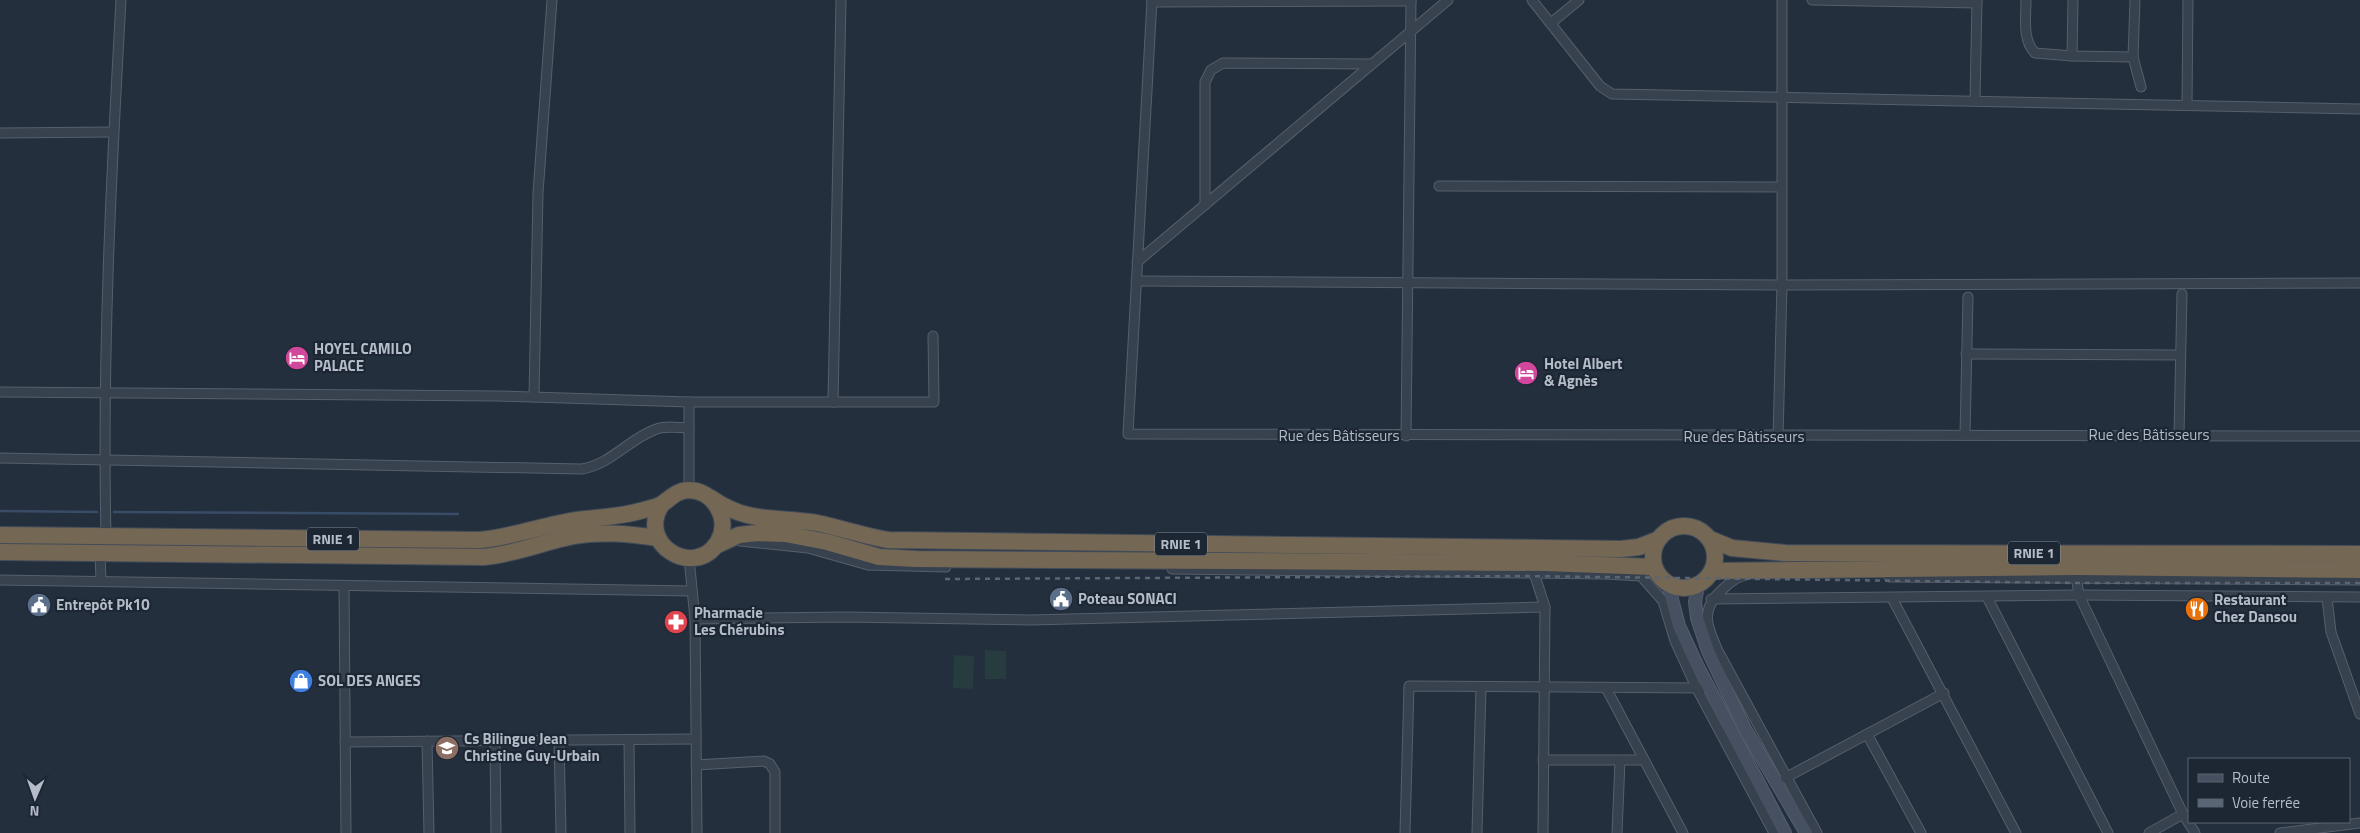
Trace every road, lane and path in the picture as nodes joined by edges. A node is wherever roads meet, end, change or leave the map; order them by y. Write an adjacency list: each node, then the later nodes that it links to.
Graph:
1 (121, 0): 27 (street)
2 (552, 0): 44 (street)
3 (841, 0): 46 (street)
4 (1448, 0): 18 (street)
5 (1532, 0): 17 (street)
6 (1579, 0): 17 (street)
7 (1782, 0): 23 (street)
8 (1812, 0): 9 (street)
9 (1871, 0): 16 (street)
10 (2026, 0): 19 (street)
11 (2073, 0): 19 (street)
12 (2135, 0): 20 (street)
13 (2188, 0): 25 (street)
14 (1152, 1): 15 (street); 32 (street)
15 (1411, 1): 18 (street)
16 (1977, 1): 24 (street)
17 (1551, 23): 23 (street)
18 (1411, 33): 21 (street); 34 (street)
19 (2072, 56): 20 (street)
20 (2134, 57): 22 (street)
21 (1371, 64): 31 (street); 31 (street)
22 (2140, 87)
23 (1781, 96): 24 (street); 30 (street)
24 (1975, 100): 25 (street)
25 (2187, 104): 26 (street)
26 (2360, 109)
27 (113, 132): 28 (street); 43 (street)
28 (0, 134)
29 (1439, 186): 30 (street)
30 (1781, 187): 36 (street)
31 (1205, 205): 32 (street)
32 (1137, 262): 33 (street)
33 (1136, 281): 34 (street); 50 (street, Rue des Bâtisseurs)
34 (1408, 282): 36 (street); 50 (street)
35 (2360, 283): 36 (street)
36 (1782, 285): 52 (street)
37 (2182, 294): 41 (street)
38 (1968, 297): 40 (street)
39 (933, 336): 46 (street)
40 (1966, 354): 41 (street); 49 (street)
41 (2180, 355): 48 (street)
42 (0, 392): 43 (street)
43 (104, 393): 44 (street); 54 (street)
44 (534, 397): 45 (street)
45 (689, 402): 46 (street); 47 (street)
46 (833, 402)
47 (689, 428): 54 (street); 55 (street)
48 (2179, 434): 49 (street, Rue des Bâtisseurs); 51 (street, Rue des Bâtisseurs)
49 (1966, 435): 52 (street, Rue des Bâtisseurs)
50 (1406, 436): 52 (street, Rue des Bâtisseurs)
51 (2360, 436)
52 (1778, 437)
53 (0, 458): 54 (street)
54 (104, 460): 59 (street)
55 (689, 490): 56 (highway, RNIE 1); 57 (highway, RNIE 1)
56 (711, 498): 62 (highway, RNIE 1); 63 (highway)
57 (662, 504): 59 (highway, RNIE 1); 60 (highway)
58 (0, 535): 59 (highway, RNIE 1)
59 (106, 536)
60 (658, 538): 65 (highway, RNIE 1); 67 (highway)
61 (1710, 539): 62 (highway, RNIE 1); 66 (highway, RNIE 1); 70 (highway)
62 (1657, 540): 68 (highway)
63 (721, 543): 67 (highway, RNIE 1); 68 (highway, RNIE 1); 71 (street)
64 (0, 552): 65 (highway, RNIE 1)
65 (100, 553): 75 (street)
66 (2360, 554)
67 (689, 558): 79 (street)
68 (1654, 567): 76 (highway)
69 (2360, 570): 72 (highway, RNIE 1)
70 (1712, 571): 72 (highway, RNIE 1); 77 (highway)
71 (1534, 573): 86 (street); 91 (street)
72 (2077, 573): 74 (street); 80 (street); 85 (street)
73 (0, 580): 75 (street)
74 (2360, 580)
75 (101, 581): 78 (street)
76 (1668, 584): 77 (highway); 91 (street)
77 (1698, 585): 123 (street)
78 (344, 586): 79 (street); 100 (street)
79 (692, 590): 87 (street)
80 (2079, 595): 81 (street); 84 (street); 106 (street)
81 (1987, 597): 83 (street); 127 (street)
82 (2360, 597): 84 (street)
83 (1892, 598): 85 (street); 92 (street)
84 (2327, 598): 93 (street)
85 (1711, 599): 105 (street)
86 (1545, 607): 87 (street); 89 (street)
87 (695, 619): 95 (street)
88 (1481, 687): 89 (street); 116 (street); 117 (street)
89 (1544, 687): 90 (street); 101 (street)
90 (1606, 688): 91 (street); 102 (street)
91 (1702, 688): 121 (street); 122 (street)
92 (1944, 693): 94 (street); 126 (street)
93 (2360, 714)
94 (1867, 734): 105 (street); 125 (street)
95 (695, 739): 97 (street); 104 (street)
96 (559, 740): 97 (street); 99 (street); 112 (street)
97 (630, 740): 113 (street)
98 (427, 741): 99 (street); 100 (street); 110 (street)
99 (494, 741): 111 (street)
100 (345, 742): 109 (street)
101 (1543, 760): 103 (street); 118 (street)
102 (1643, 760): 103 (street); 120 (street)
103 (1620, 761): 119 (street)
104 (696, 764): 114 (street); 115 (street)
105 (1785, 778): 124 (street)
106 (2184, 814): 107 (street); 128 (street)
107 (2188, 821)
108 (2360, 822): 129 (street)
109 (346, 833)
110 (429, 833)
111 (496, 833)
112 (561, 833)
113 (630, 833)
114 (697, 833)
115 (774, 833)
116 (1405, 833)
117 (1477, 833)
118 (1542, 833)
119 (1617, 833)
120 (1682, 833)
121 (1774, 833)
122 (1785, 833)
123 (1806, 833)
124 (1817, 833)
125 (1921, 833)
126 (2016, 833)
127 (2108, 833)
128 (2149, 833)
129 (2284, 833)

